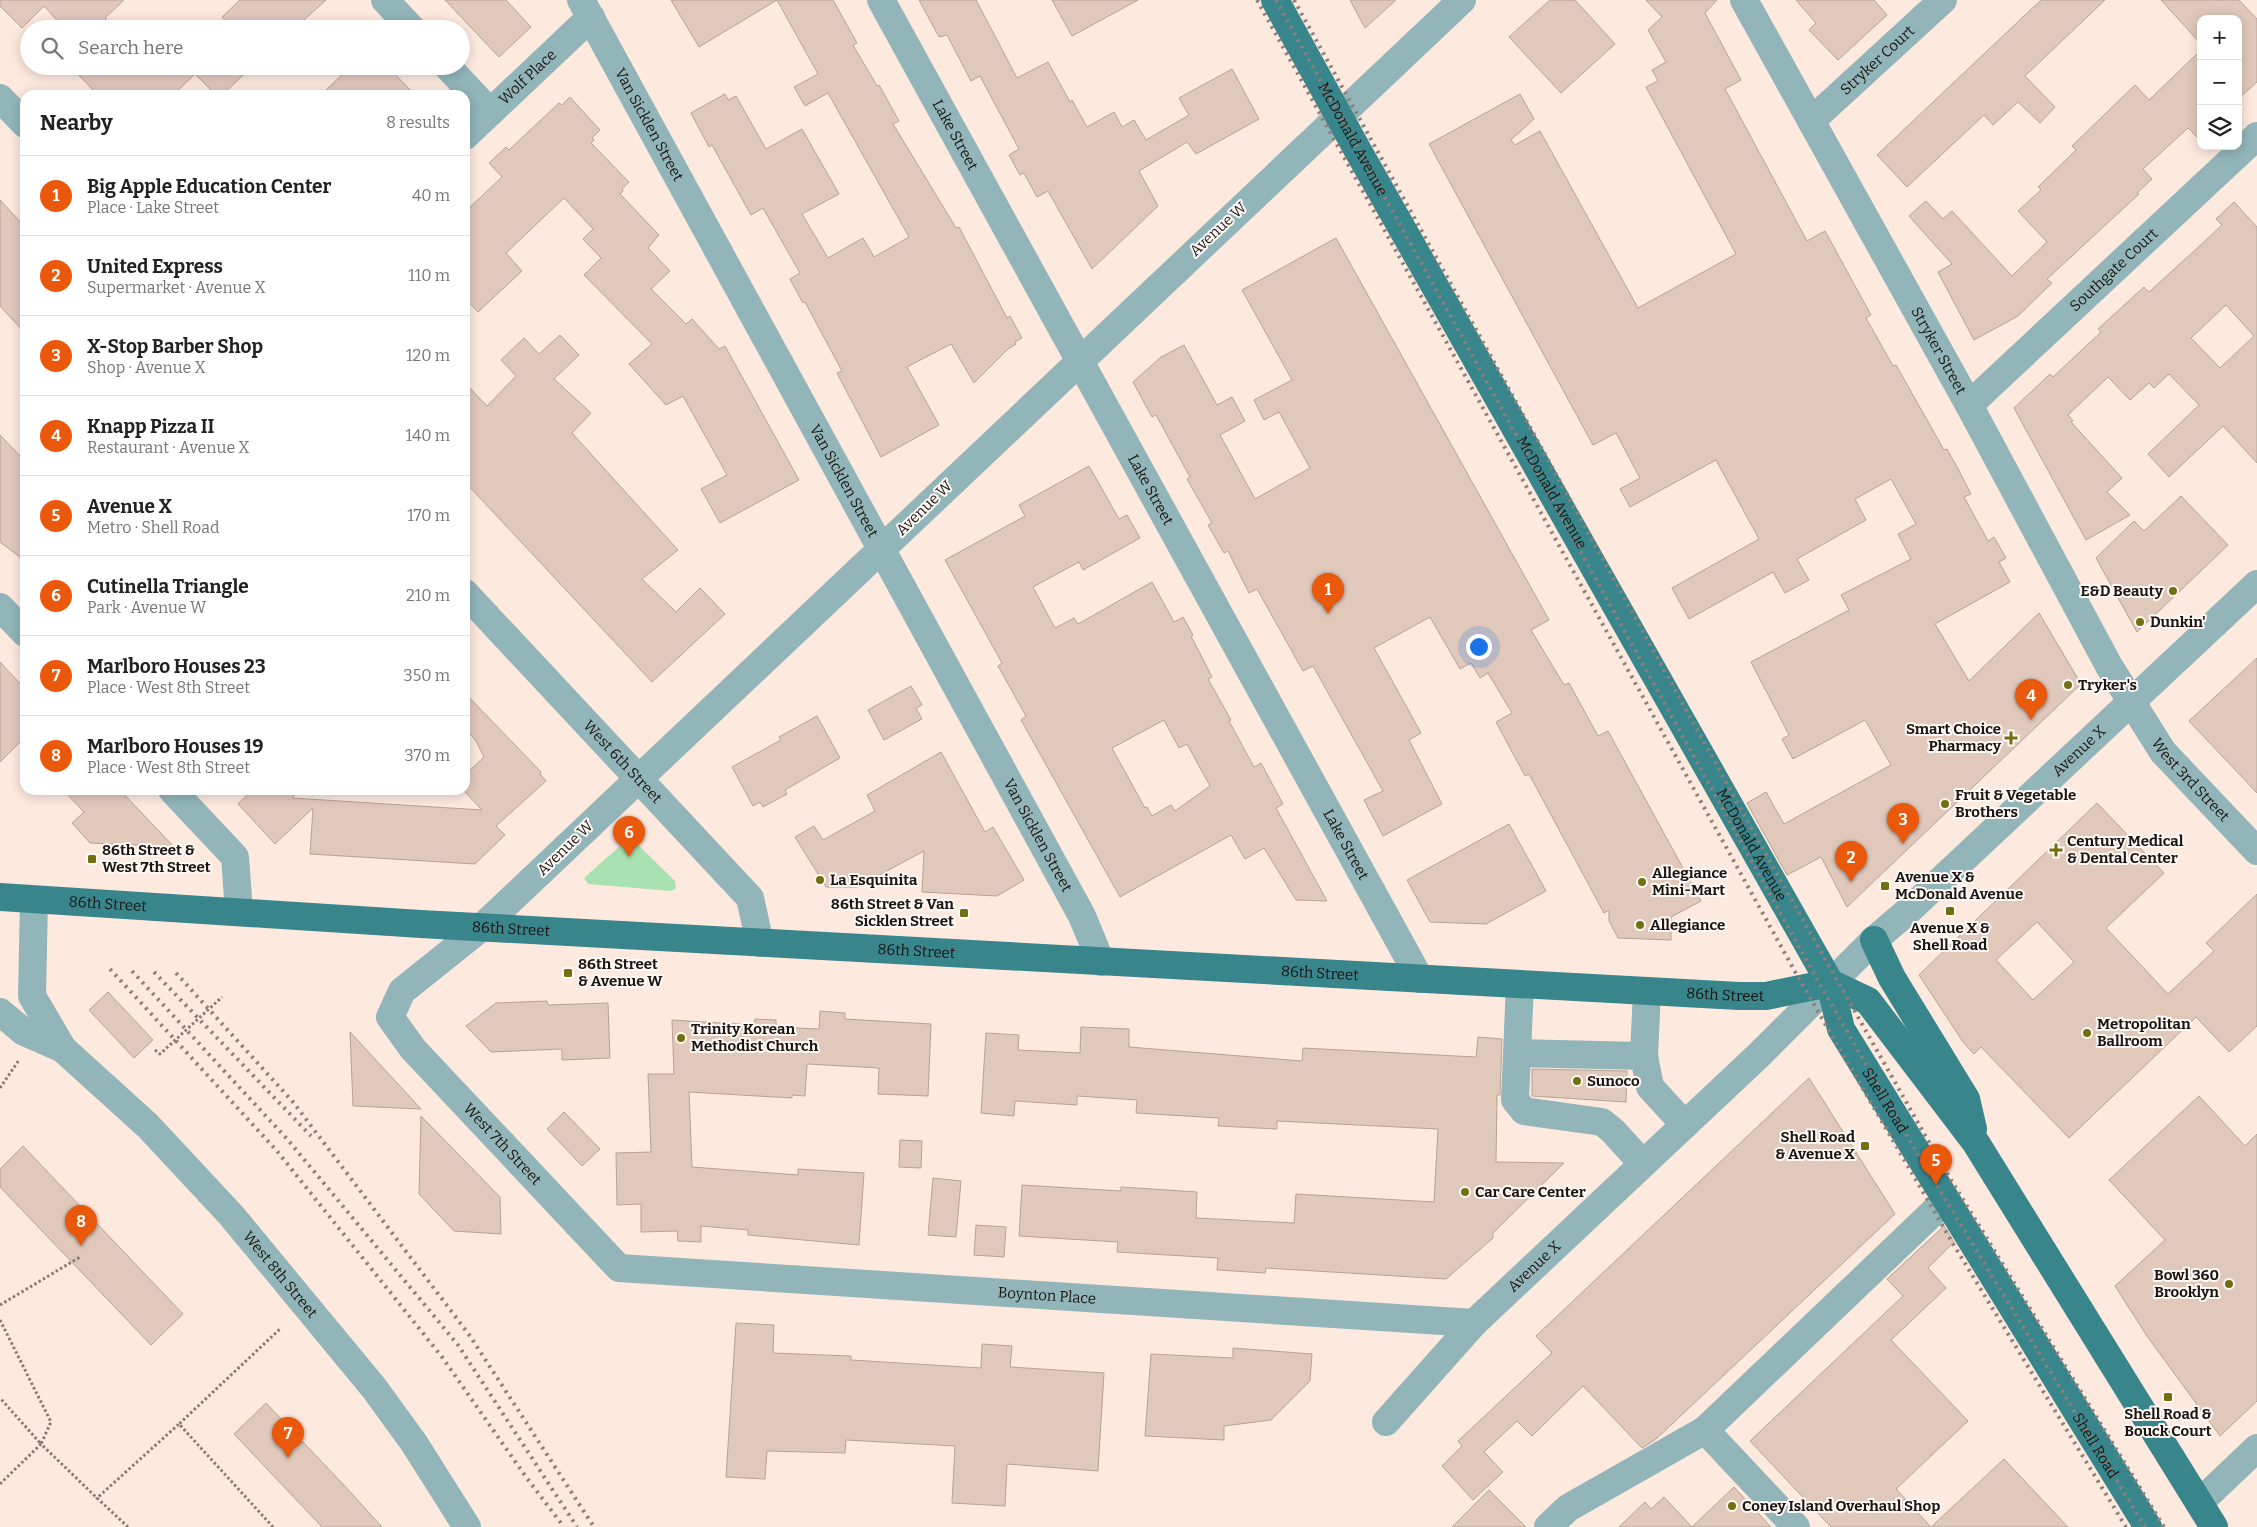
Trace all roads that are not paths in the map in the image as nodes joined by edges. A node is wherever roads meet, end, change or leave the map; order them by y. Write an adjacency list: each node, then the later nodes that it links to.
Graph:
1 (385, 0): 8 (street)
2 (881, 0): 19 (street, Lake Street)
3 (1275, 0): 14 (main road, McDonald Avenue)
4 (1462, 0): 14 (street, Avenue W)
5 (1744, 0): 16 (street, Stryker Street)
6 (1943, 0): 16 (street, Stryker Court)
7 (586, 8): 13 (street, Wolf Place); 21 (street, Van Sicklen Street)
8 (404, 20)
9 (455, 75): 10 (street)
10 (469, 90)
11 (470, 91): 13 (street)
12 (0, 98): 15 (street)
13 (490, 112): 17 (street, Wolf Place)
14 (1339, 116): 19 (street, Avenue W); 38 (main road, McDonald Avenue)
15 (20, 119)
16 (1811, 121): 20 (street, Stryker Street)
17 (470, 131)
18 (2257, 136): 20 (street, Southgate Court)
19 (1079, 361): 21 (street, Avenue W); 37 (street, Lake Street)
20 (1969, 405): 26 (street, Stryker Street)
21 (882, 548): 27 (street, Avenue W); 36 (street, Van Sicklen Street)
22 (2257, 584): 26 (street, Avenue X)
23 (470, 598): 27 (street, West 6th Street)
24 (0, 607): 25 (street)
25 (20, 629)
26 (2132, 701): 29 (street, West 3rd Street); 34 (street, Avenue X)
27 (638, 778): 33 (street, Avenue W); 35 (street, West 6th Street)
28 (177, 795): 32 (street)
29 (2257, 851)
30 (0, 897): 31 (main road, 86th Street)
31 (34, 900): 32 (main road, 86th Street); 43 (street, West 8th Street)
32 (240, 912): 33 (main road, 86th Street)
33 (482, 927): 35 (main road, 86th Street); 42 (street, Avenue W)
34 (1874, 940): 38 (street, Avenue X); 47 (main road)
35 (760, 943): 36 (main road, 86th Street)
36 (1101, 962): 37 (main road, 86th Street)
37 (1420, 979): 39 (main road, 86th Street)
38 (1830, 983): 40 (main road, 86th Street); 46 (street, Avenue X); 47 (main road); 49 (main road, Shell Road)
39 (1520, 984): 40 (main road, 86th Street); 44 (street)
40 (1647, 991): 45 (street)
41 (0, 1012): 43 (street, West 8th Street)
42 (390, 1017): 50 (street, West 7th Street)
43 (63, 1049): 56 (street, West 8th Street)
44 (1516, 1052): 45 (street); 48 (street)
45 (1644, 1056): 46 (street)
46 (1685, 1125): 48 (street, Avenue X)
47 (1976, 1143): 55 (main road)
48 (1643, 1164): 51 (street, Avenue X)
49 (1945, 1201): 53 (street); 59 (main road, Shell Road)
50 (619, 1268): 51 (street, Boynton Place)
51 (1474, 1323): 52 (street, Avenue X)
52 (1386, 1422)
53 (1705, 1430): 57 (street); 58 (street)
54 (2257, 1448): 55 (street)
55 (2199, 1503): 60 (main road)
56 (467, 1527)
57 (1548, 1527)
58 (1796, 1527)
59 (2148, 1527)
60 (2214, 1527)

